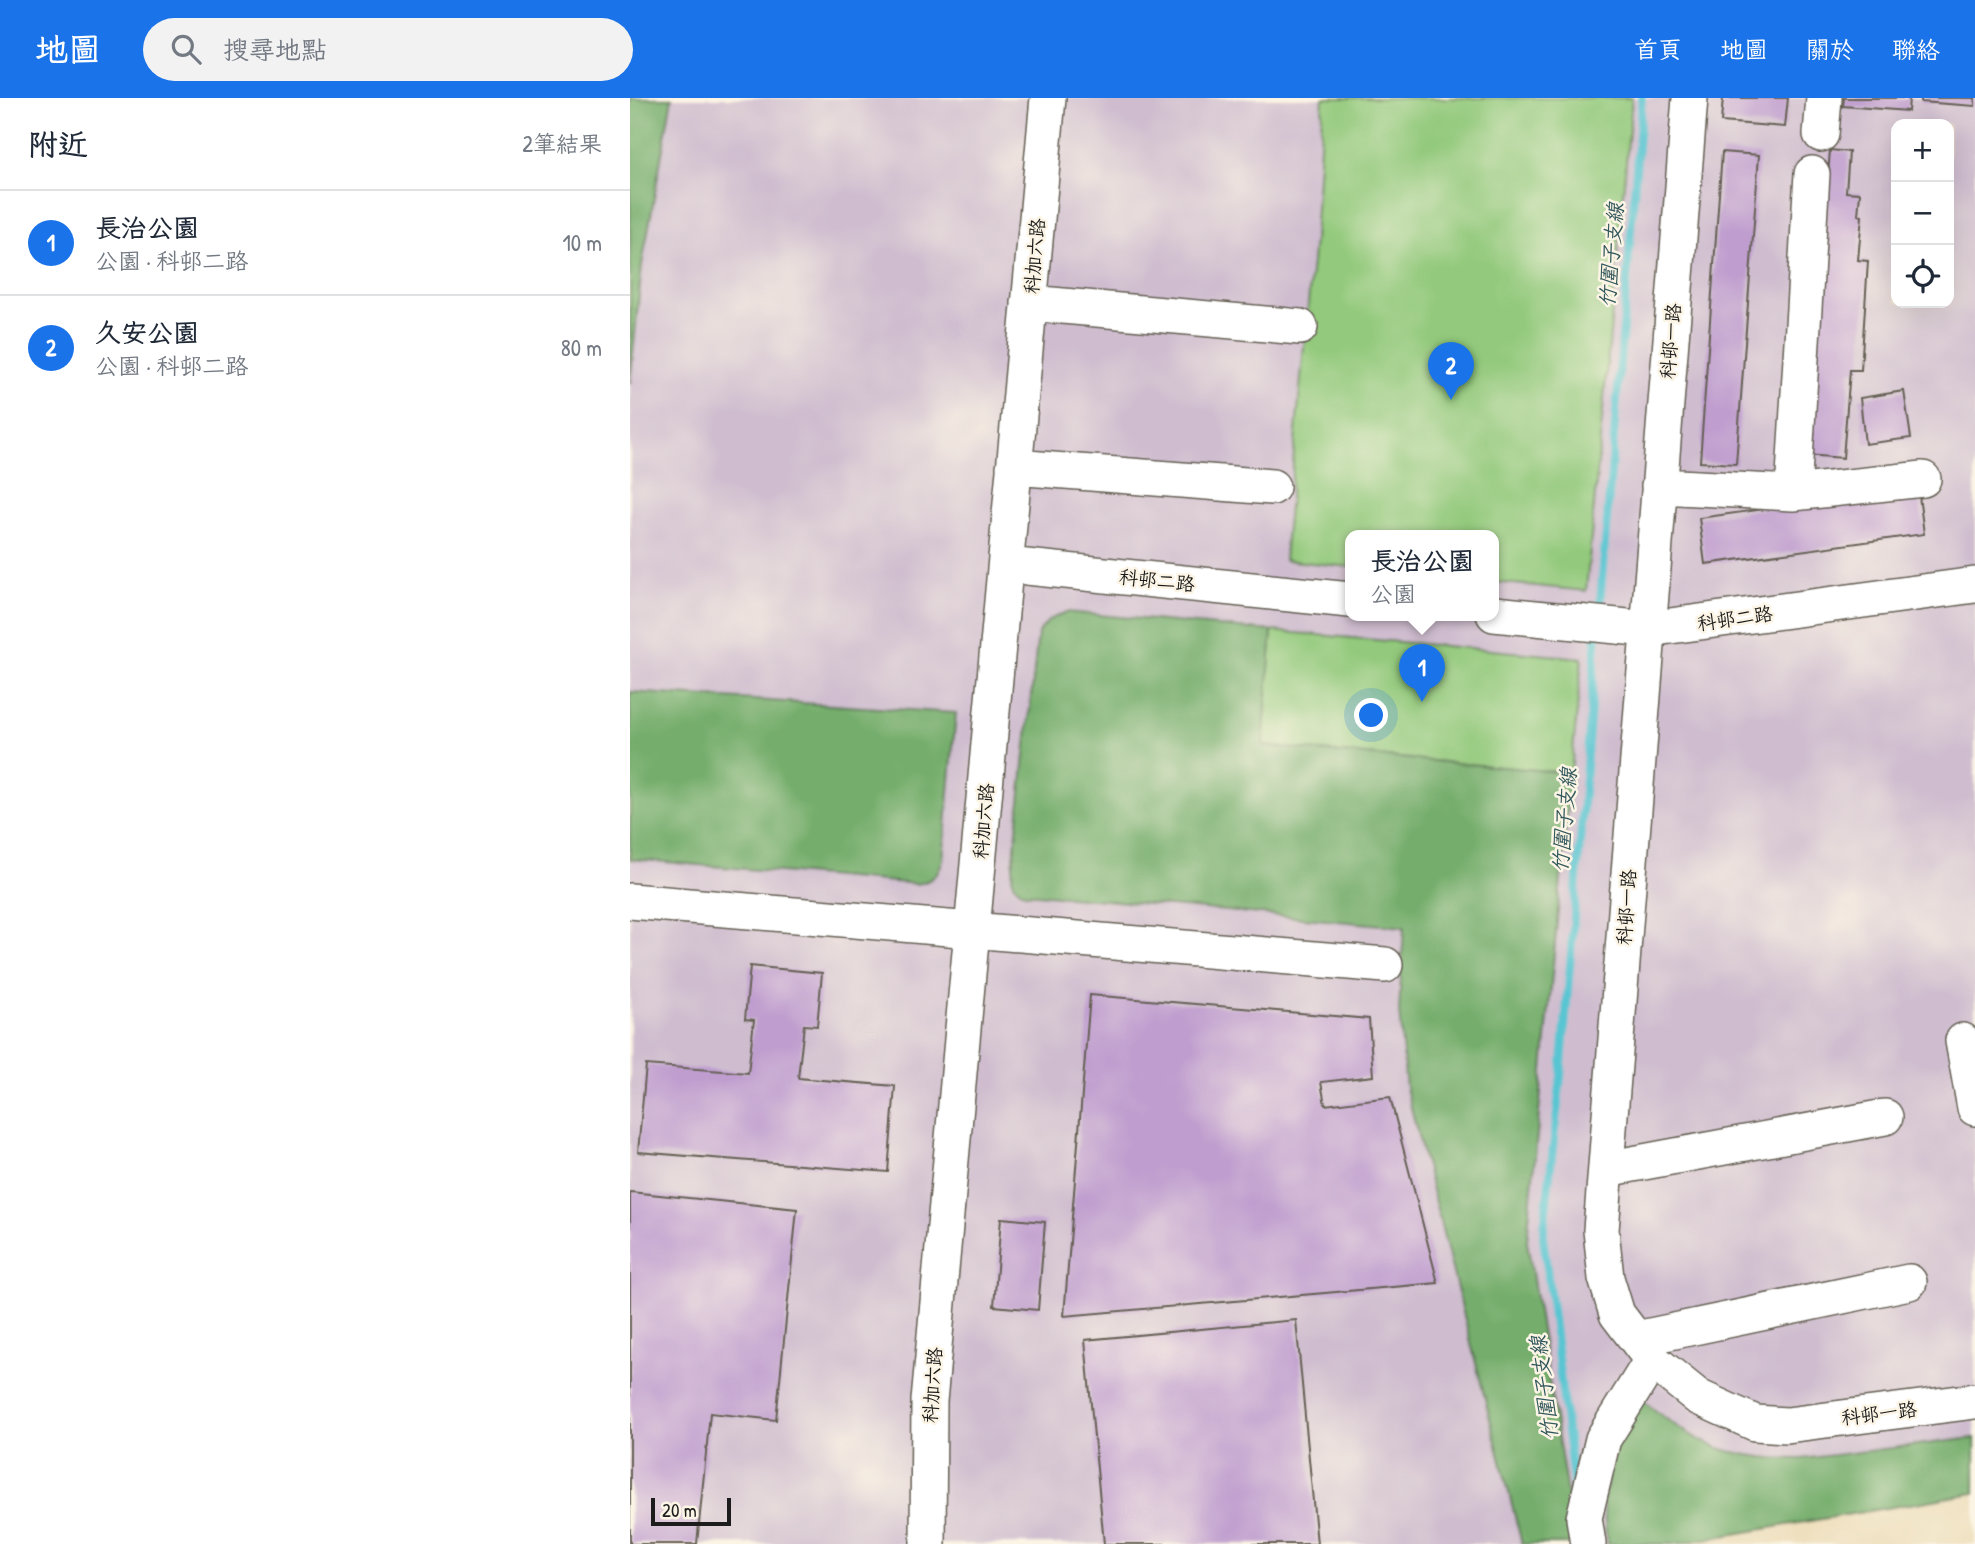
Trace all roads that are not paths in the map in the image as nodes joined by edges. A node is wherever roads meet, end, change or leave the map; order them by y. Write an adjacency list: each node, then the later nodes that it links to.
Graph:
1 (1048, 98): 6 (street, 科加六路)
2 (1690, 98): 10 (street, 科邨一路)
3 (1824, 98): 4 (street)
4 (1821, 134)
5 (1812, 174): 12 (street)
6 (1029, 303): 7 (street); 8 (street, 科加六路)
7 (1300, 327)
8 (1014, 467): 11 (street); 13 (street, 科加六路)
9 (1923, 479): 12 (street)
10 (1659, 486): 12 (street); 17 (street, 科邨一路)
11 (1272, 487)
12 (1793, 493)
13 (1006, 565): 15 (street, 科邨二路); 19 (street, 科加六路)
14 (1975, 585): 17 (street, 科邨二路)
15 (1345, 599)
16 (1499, 614): 17 (street, 科邨二路)
17 (1648, 629): 24 (street, 科邨一路)
18 (630, 901): 19 (street)
19 (972, 930): 20 (street); 28 (street, 科加六路)
20 (1385, 965)
21 (1963, 1041): 22 (street)
22 (1975, 1108)
23 (1885, 1117): 24 (street)
24 (1606, 1169): 26 (street, 科邨一路)
25 (1909, 1282): 26 (street)
26 (1644, 1349): 27 (street, 科邨一路); 29 (street)
27 (1975, 1401)
28 (928, 1544)
29 (1588, 1544)

